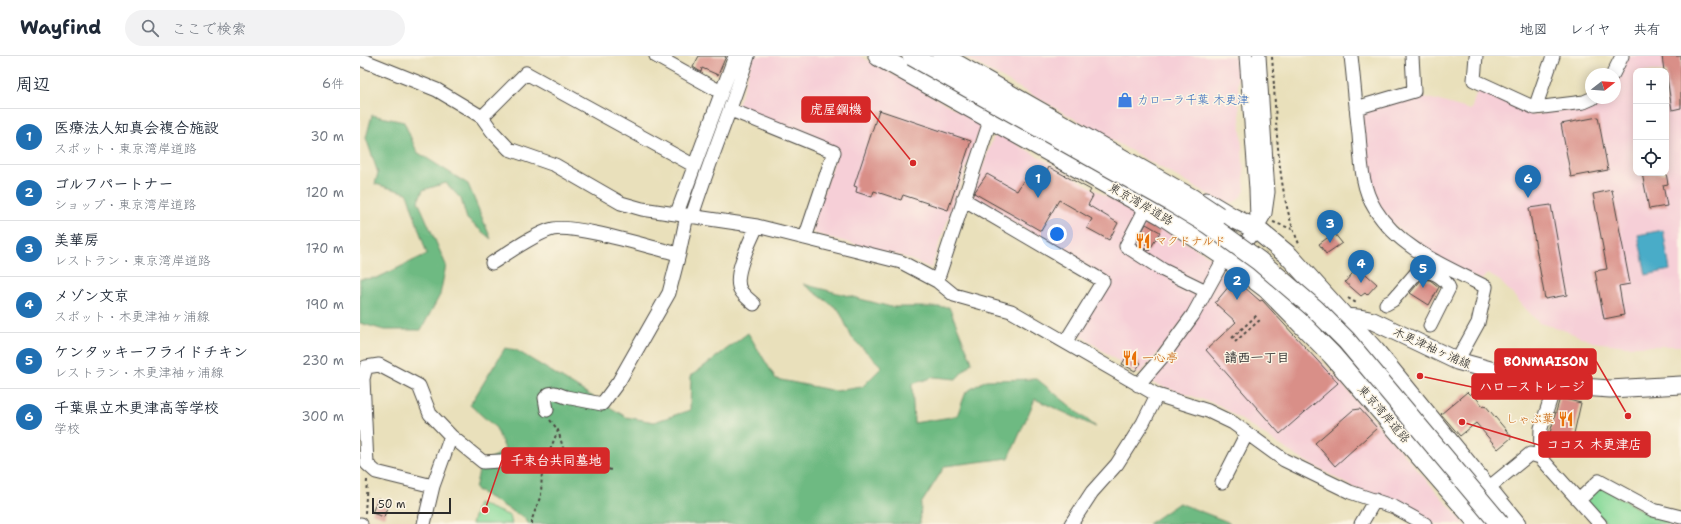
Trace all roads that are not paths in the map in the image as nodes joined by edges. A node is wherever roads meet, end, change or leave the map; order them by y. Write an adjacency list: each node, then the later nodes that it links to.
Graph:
1 (656, 56): 17 (street)
2 (735, 56): 17 (street)
3 (748, 56): 21 (street)
4 (878, 56): 23 (highway, 東京湾岸道路)
5 (912, 56): 35 (highway, 東京湾岸道路, bridge)
6 (942, 56): 35 (highway, bridge)
7 (949, 56): 29 (highway)
8 (1246, 56): 29 (street)
9 (1259, 56): 29 (street)
10 (1351, 56): 19 (street)
11 (1412, 56): 19 (street)
12 (1476, 56): 20 (street)
13 (1553, 56): 20 (street)
14 (1622, 56): 16 (street)
15 (360, 59): 22 (street)
16 (1616, 68)
17 (721, 92): 24 (street)
18 (1585, 102): 20 (street)
19 (1356, 108): 43 (street)
20 (1535, 108)
21 (731, 110): 27 (street); 30 (street)
22 (482, 117): 24 (street); 27 (street)
23 (991, 118): 25 (street); 26 (highway, 東京湾岸道路)
24 (694, 164): 27 (street)
25 (963, 199): 34 (street); 42 (street)
26 (1147, 206): 32 (highway, 東京湾岸道路); 36 (street)
27 (685, 215): 28 (street); 31 (street)
28 (757, 226): 30 (street); 37 (street)
29 (1256, 229): 32 (street); 39 (highway)
30 (805, 238): 34 (street)
31 (678, 254): 33 (street); 48 (street)
32 (1225, 257): 36 (street); 40 (highway, 東京湾岸道路)
33 (492, 263)
34 (936, 281): 42 (street)
35 (1282, 281): 64 (highway, 東京湾岸道路, bridge)
36 (1206, 291): 44 (street)
37 (754, 304)
38 (1386, 304): 41 (street)
39 (1344, 316): 40 (main road, 木更津袖ヶ浦線); 43 (main road, 木更津袖ヶ浦線); 55 (highway)
40 (1304, 326): 63 (highway, 東京湾岸道路)
41 (1430, 326)
42 (1066, 341): 44 (street)
43 (1457, 361): 45 (main road, 木更津袖ヶ浦線)
44 (1138, 384): 47 (street)
45 (1555, 385): 46 (main road, 木更津袖ヶ浦線); 51 (street)
46 (1681, 385)
47 (1157, 395): 49 (street); 60 (street)
48 (547, 410)
49 (1247, 433): 53 (street); 56 (street)
50 (451, 436): 52 (street); 54 (street); 54 (street)
51 (1540, 457): 55 (street); 57 (street)
52 (500, 461)
53 (1222, 482)
54 (433, 486): 59 (street)
55 (1487, 489): 65 (highway)
56 (1374, 500): 61 (street); 62 (street)
57 (1579, 500): 58 (street); 66 (street)
58 (1681, 517)
59 (424, 524)
60 (1071, 524)
61 (1361, 524)
62 (1425, 524)
63 (1479, 524)
64 (1500, 524)
65 (1516, 524)
66 (1600, 524)

